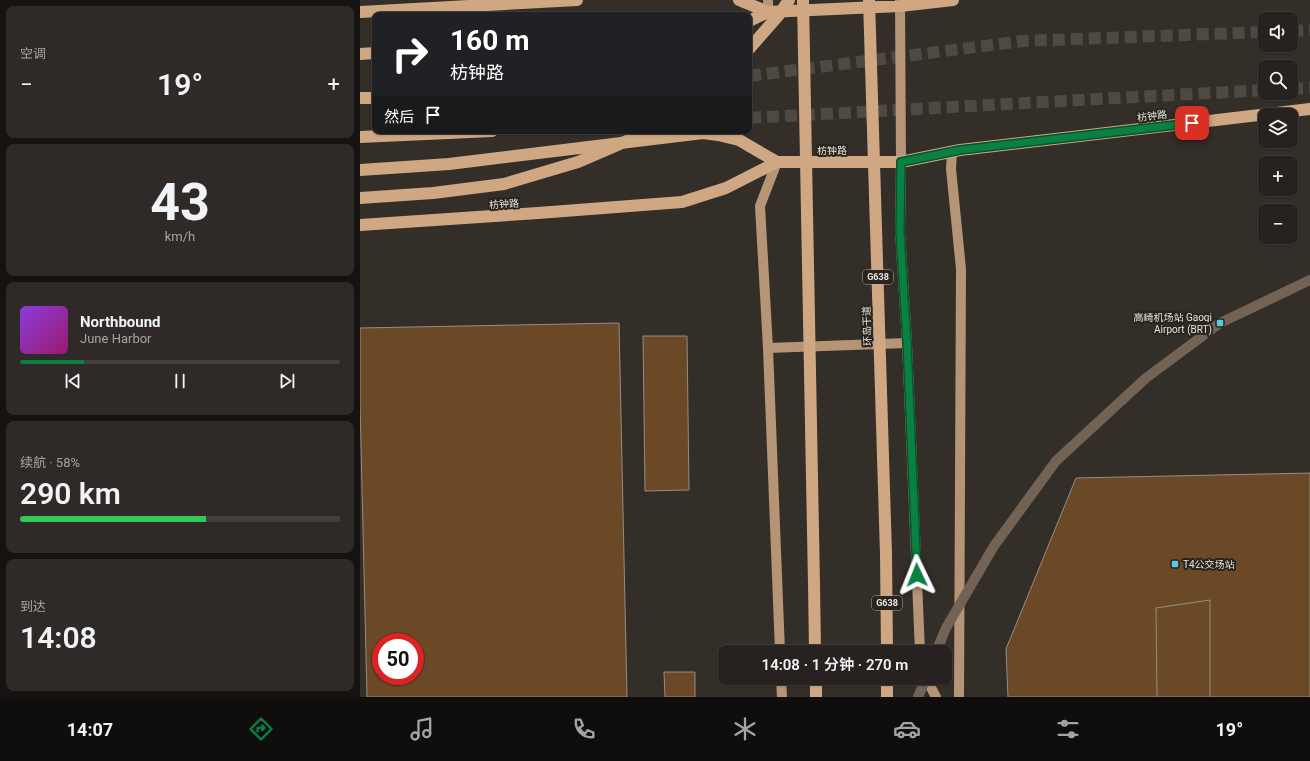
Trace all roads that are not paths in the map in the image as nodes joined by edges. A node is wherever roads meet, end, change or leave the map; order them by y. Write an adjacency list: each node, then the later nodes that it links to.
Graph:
1 (577, 0): 9 (highway)
2 (739, 0): 8 (highway)
3 (789, 0): 11 (highway, bridge)
4 (803, 0): 32 (highway, bridge)
5 (869, 0): 33 (highway, 环岛干道 / G638, bridge)
6 (953, 0): 7 (highway)
7 (900, 3): 8 (highway); 24 (main road)
8 (768, 6): 10 (highway)
9 (360, 12)
10 (752, 19)
11 (752, 46)
12 (372, 53): 13 (highway)
13 (360, 54)
14 (360, 98): 15 (highway)
15 (372, 98)
16 (1310, 109): 22 (highway, 枋钟路)
17 (426, 134): 21 (highway)
18 (640, 134): 26 (highway, bridge)
19 (695, 134): 25 (highway)
20 (710, 134): 23 (highway)
21 (360, 137)
22 (952, 152): 24 (highway, 枋钟路); 48 (main road)
23 (776, 162): 24 (highway, 枋钟路); 27 (highway, 枋钟路); 30 (main road)
24 (901, 162): 29 (main road)
25 (360, 170)
26 (360, 198)
27 (360, 225)
28 (1310, 280): 35 (lane, bridge)
29 (907, 343): 30 (main road); 34 (main road)
30 (768, 348): 31 (main road)
31 (780, 645)
32 (815, 645)
33 (887, 645)
34 (920, 645)
35 (939, 645)
36 (781, 685): 42 (main road)
37 (816, 685): 43 (highway)
38 (887, 685): 44 (highway)
39 (921, 685): 46 (main road)
40 (923, 685): 45 (lane, bridge)
41 (930, 685): 47 (main road)
42 (782, 697)
43 (816, 697)
44 (887, 697)
45 (918, 697)
46 (922, 697)
47 (936, 697)
48 (959, 697)

